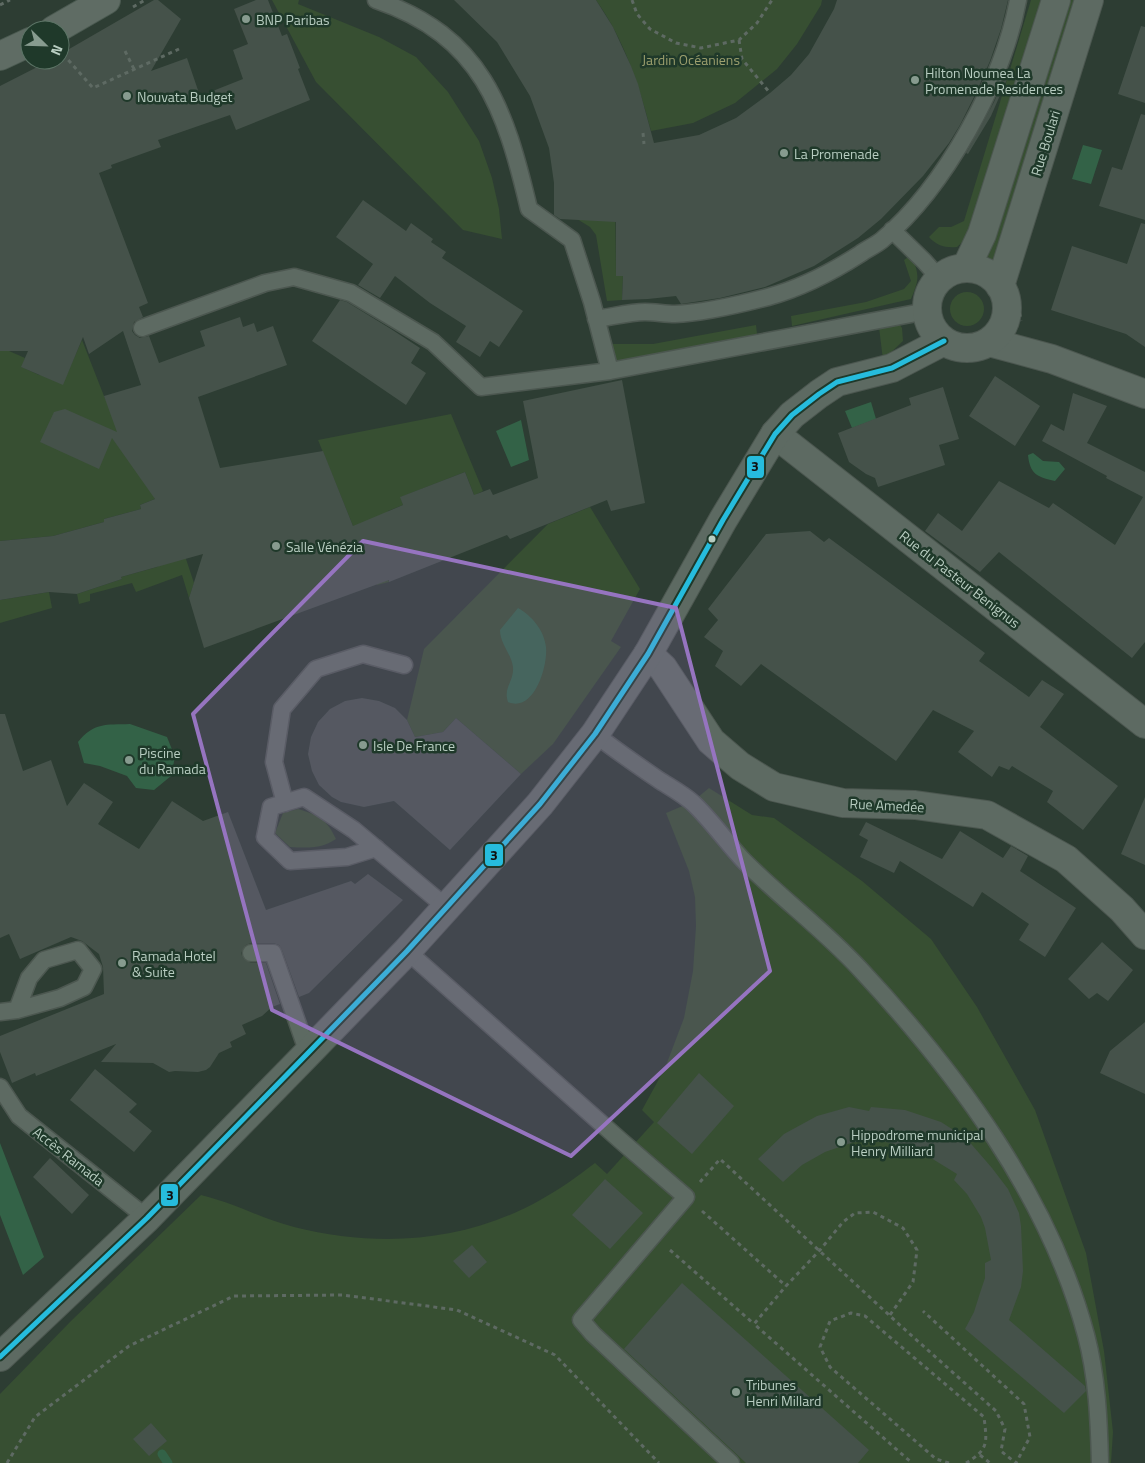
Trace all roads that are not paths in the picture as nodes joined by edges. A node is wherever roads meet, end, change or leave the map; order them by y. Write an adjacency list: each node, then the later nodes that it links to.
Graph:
1 (106, 0): 6 (main road)
2 (376, 0): 14 (lane)
3 (1018, 0): 9 (lane)
4 (1056, 0): 10 (street)
5 (1089, 0): 12 (street, Rue Boulari)
6 (70, 21)
7 (20, 47): 8 (main road)
8 (0, 56)
9 (892, 230): 11 (lane); 14 (lane)
10 (966, 268): 11 (street); 12 (street)
11 (940, 279): 13 (street)
12 (1000, 286): 17 (street)
13 (928, 314): 16 (street); 18 (street); 19 (lane)
14 (596, 319): 19 (lane)
15 (142, 328): 19 (lane)
16 (944, 341): 17 (street); 18 (street)
17 (989, 342): 20 (street)
18 (903, 363): 21 (street)
19 (610, 371)
20 (1145, 394)
21 (775, 434): 22 (street); 24 (street, Rue du Pasteur Benignus)
22 (648, 654): 25 (street); 29 (street, Rue Amedée)
23 (404, 665): 26 (lane)
24 (1145, 724)
25 (595, 734): 28 (street); 39 (lane)
26 (285, 803): 27 (lane); 27 (lane)
27 (376, 848): 28 (lane)
28 (447, 908): 30 (street)
29 (1145, 935)
30 (407, 951): 34 (street); 38 (lane)
31 (251, 953): 34 (lane)
32 (17, 1010): 32 (lane); 33 (lane)
33 (0, 1012)
34 (308, 1053): 36 (street)
35 (0, 1087): 36 (lane, Accès Ramada)
36 (147, 1218): 37 (street)
37 (0, 1357)
38 (731, 1463)
39 (1100, 1463)

